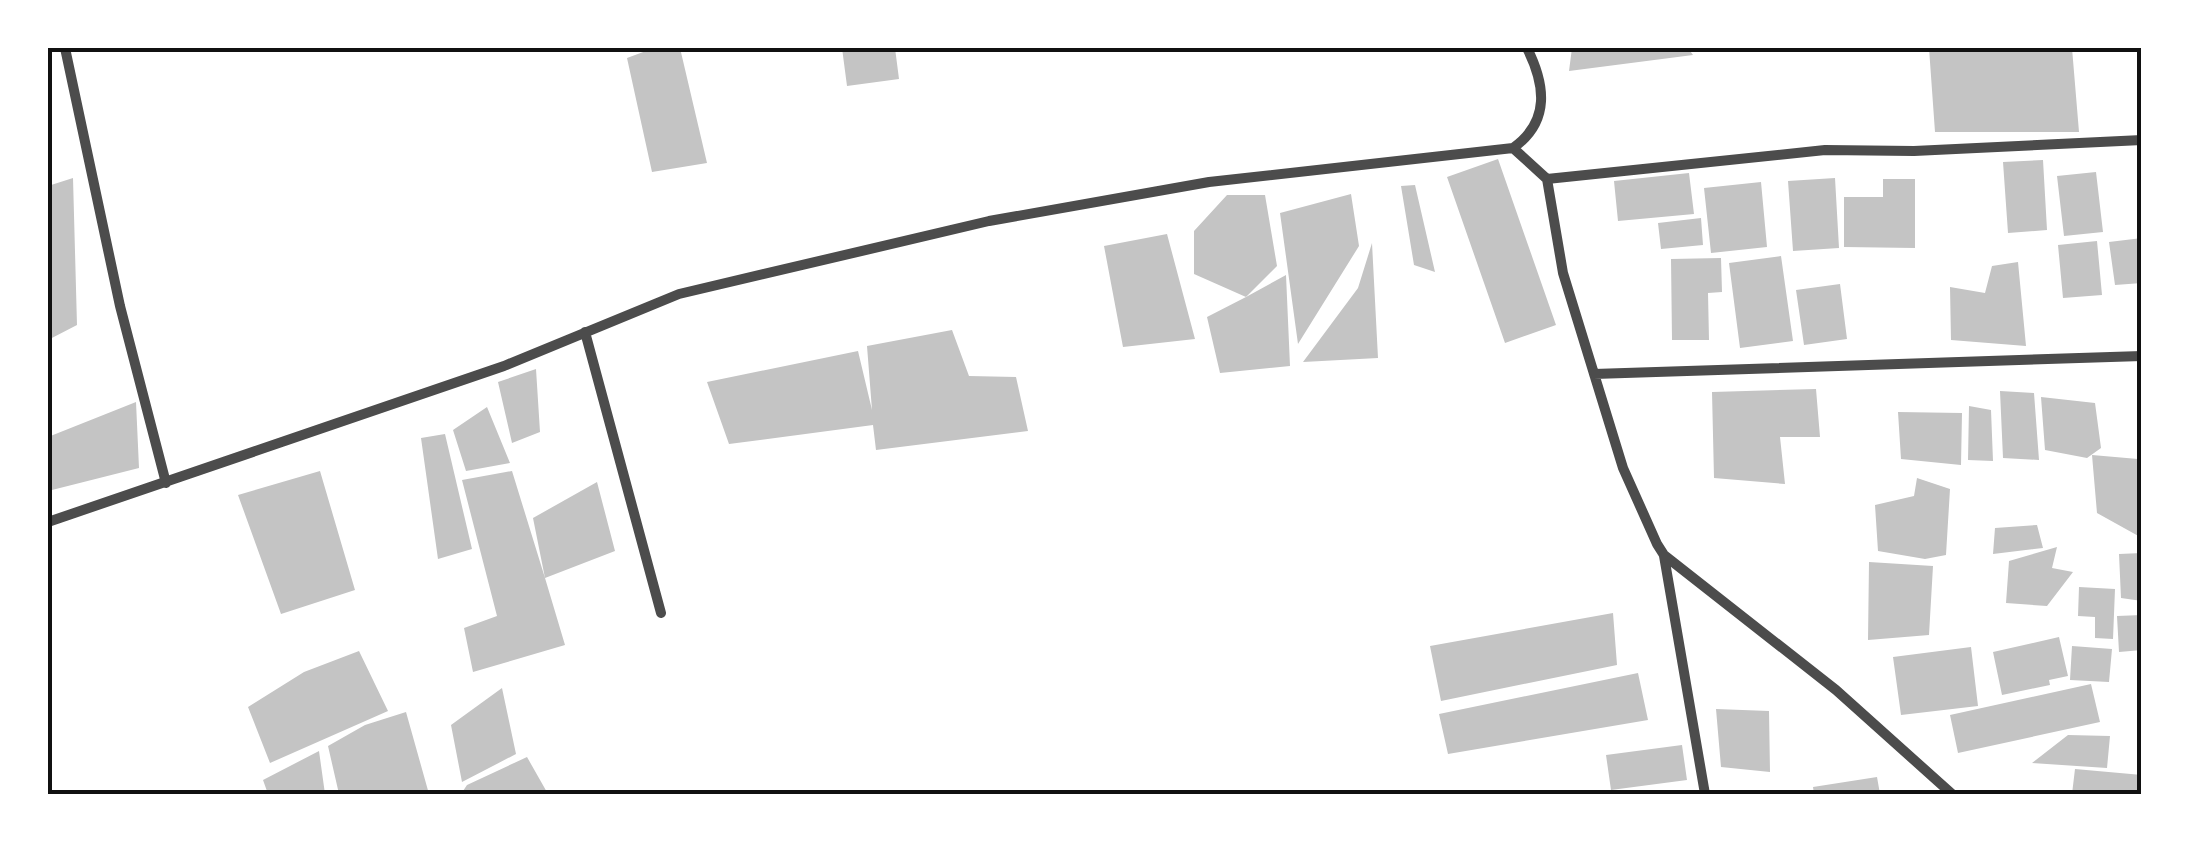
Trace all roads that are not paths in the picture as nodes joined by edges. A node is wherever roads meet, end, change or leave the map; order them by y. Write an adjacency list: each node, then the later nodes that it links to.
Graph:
1 (65, 48): 9 (street)
2 (1527, 48): 4 (street)
3 (2142, 140): 5 (street)
4 (1514, 148): 5 (street); 6 (street)
5 (1547, 178): 8 (street)
6 (585, 332): 9 (street); 12 (street)
7 (2142, 356): 8 (street)
8 (1594, 374): 11 (street)
9 (166, 484): 10 (street)
10 (48, 522)
11 (1664, 556): 13 (street); 14 (street)
12 (661, 613)
13 (1705, 794)
14 (1952, 794)

